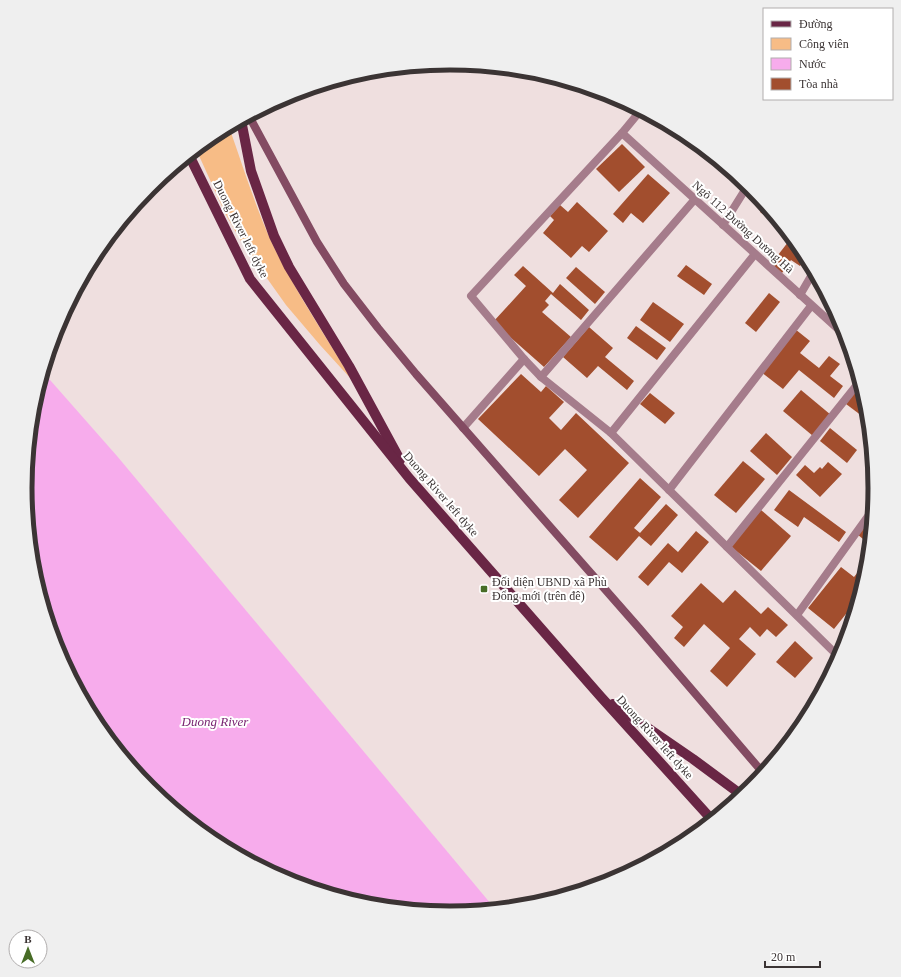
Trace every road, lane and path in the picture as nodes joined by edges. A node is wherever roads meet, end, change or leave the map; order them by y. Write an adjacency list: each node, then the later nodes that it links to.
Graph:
1 (638, 114): 4 (street)
2 (251, 120): 17 (street)
3 (242, 125): 19 (main road)
4 (622, 133): 7 (street, Ngõ 112 Đường Dương Hà); 14 (street)
5 (191, 160): 19 (main road, Duong River left dyke)
6 (744, 191): 8 (street)
7 (695, 199): 8 (street, Ngõ 112 Đường Dương Hà); 15 (street)
8 (723, 225): 9 (street, Ngõ 112 Đường Dương Hà)
9 (755, 254): 11 (street, Ngõ 112 Đường Dương Hà); 18 (street)
10 (811, 276): 11 (street)
11 (800, 295): 12 (street, Ngõ 112 Đường Dương Hà)
12 (811, 306): 13 (street, Ngõ 112 Đường Dương Hà); 20 (street)
13 (837, 329)
14 (524, 359): 15 (street); 17 (street)
15 (541, 377): 18 (street)
16 (856, 386): 22 (street)
17 (463, 428): 26 (street)
18 (611, 433): 20 (street)
19 (409, 478): 25 (main road, Duong River left dyke)
20 (669, 490): 22 (street)
21 (868, 516): 23 (street)
22 (728, 547): 23 (street)
23 (797, 615): 24 (street)
24 (835, 653)
25 (601, 697): 27 (main road); 28 (main road, Duong River left dyke)
26 (760, 769)
27 (738, 792)
28 (710, 817)

